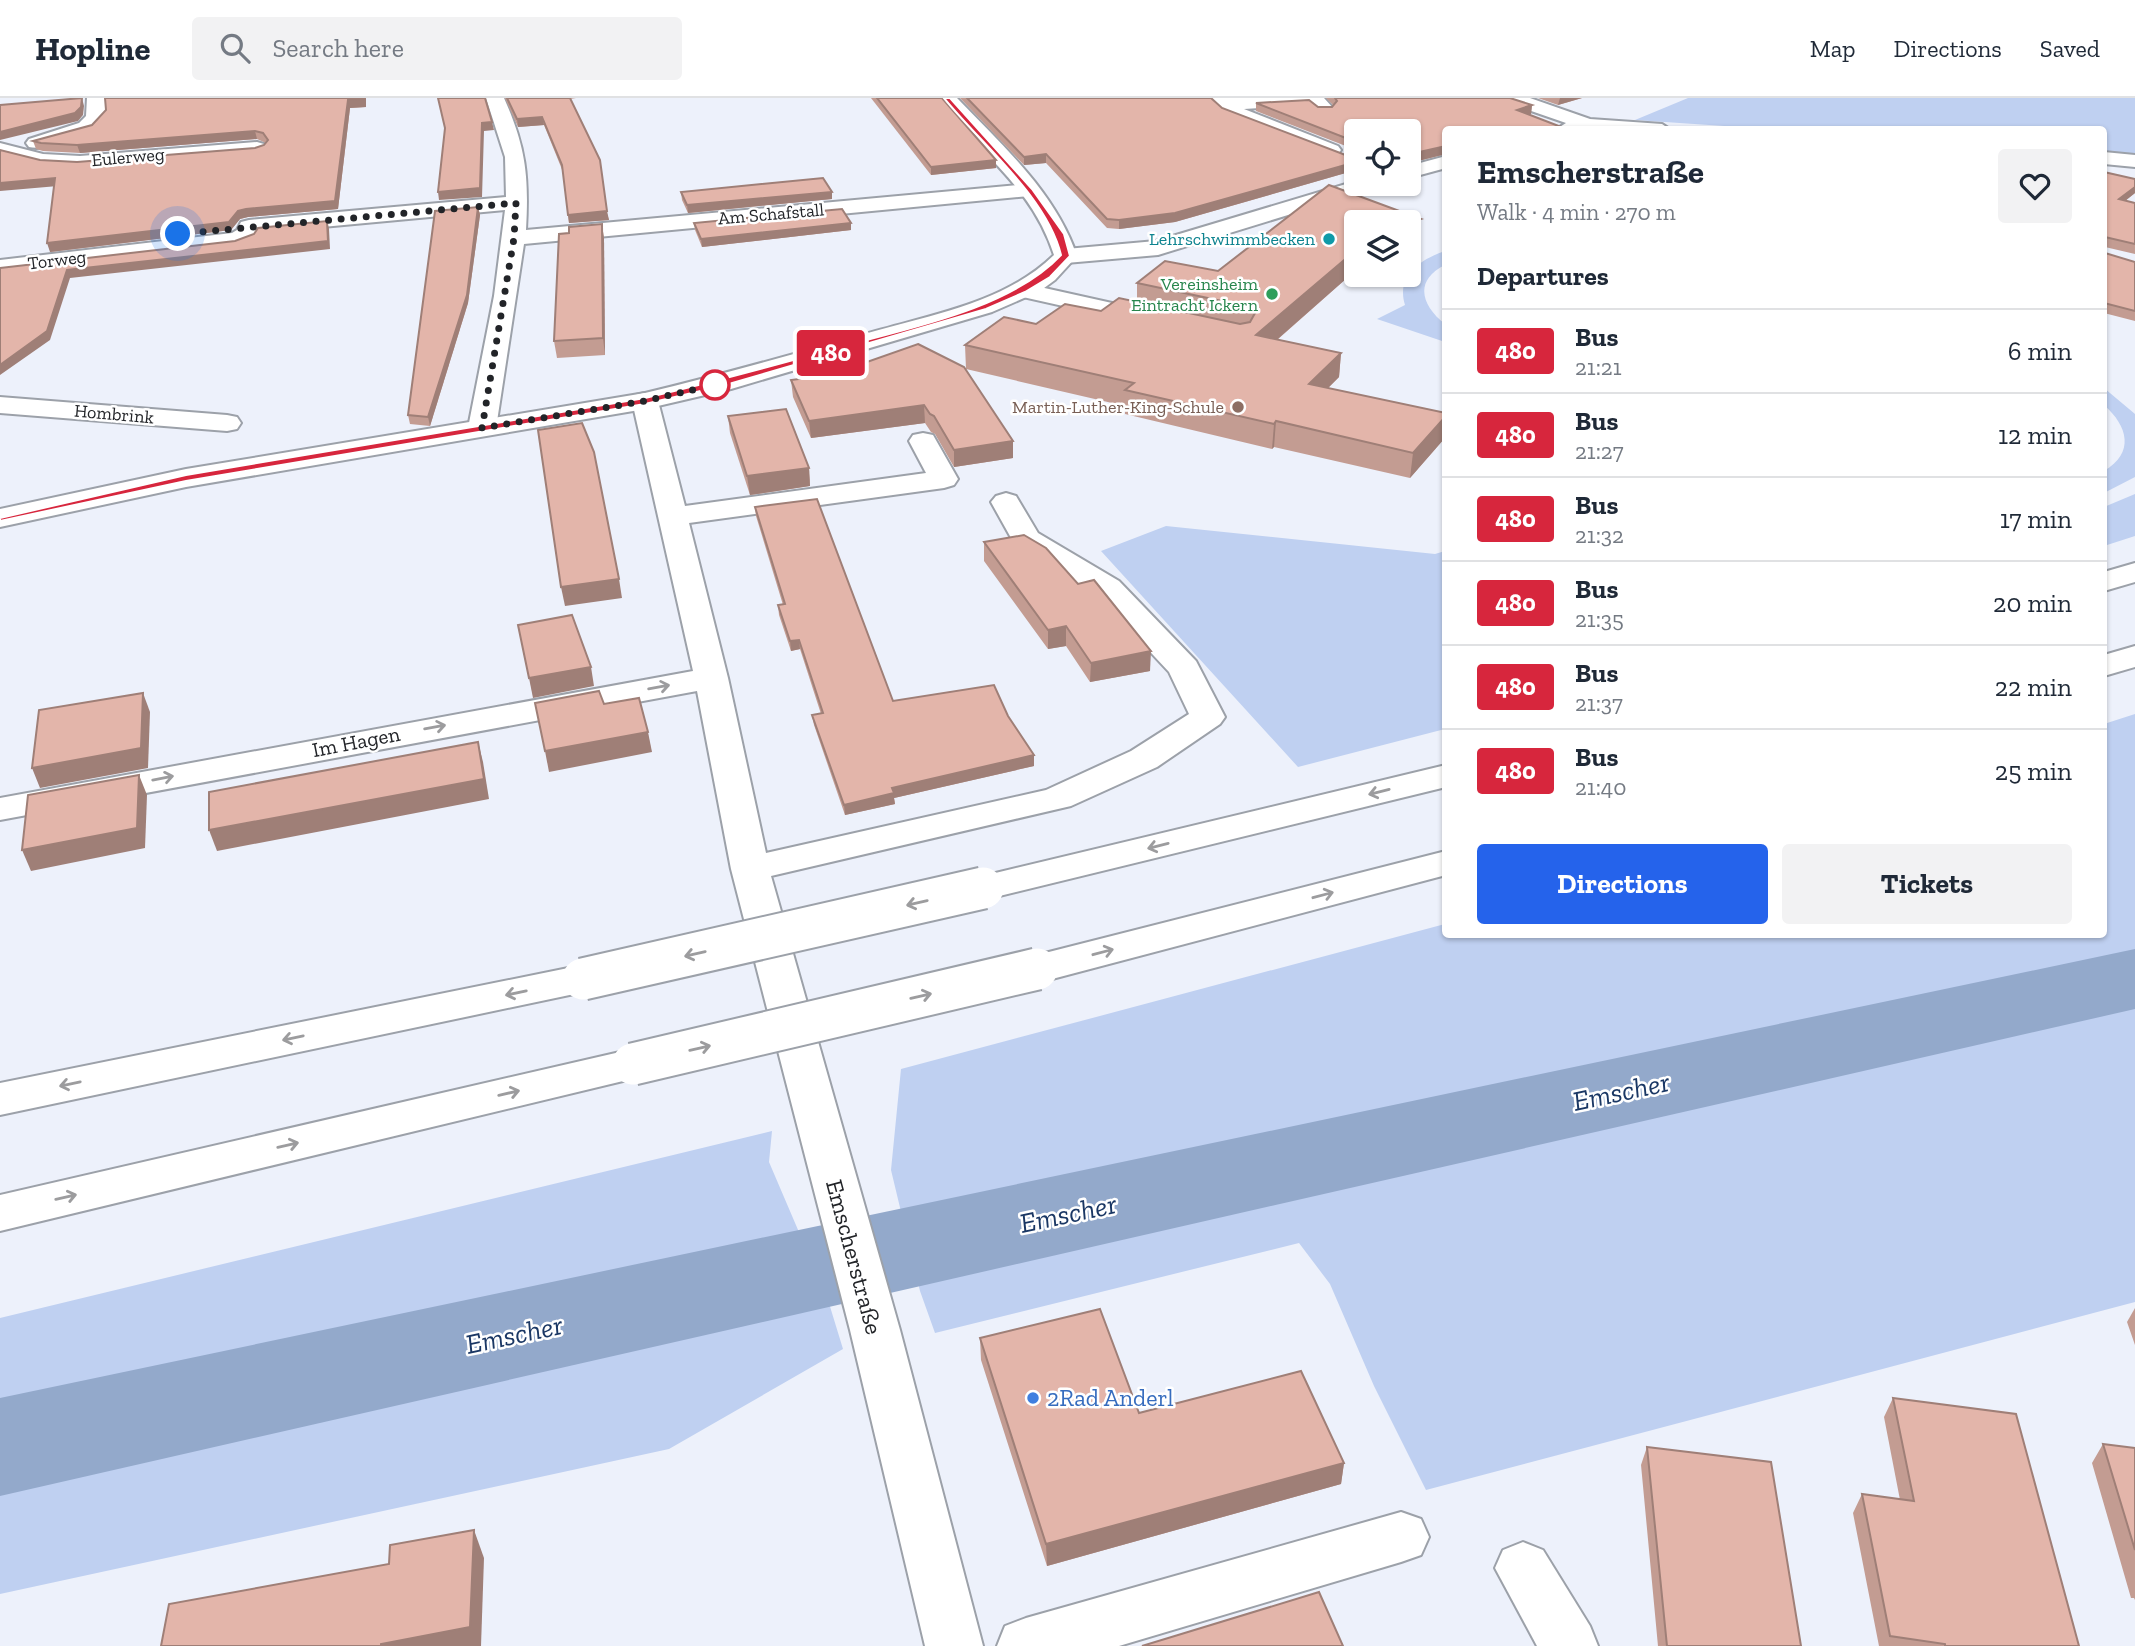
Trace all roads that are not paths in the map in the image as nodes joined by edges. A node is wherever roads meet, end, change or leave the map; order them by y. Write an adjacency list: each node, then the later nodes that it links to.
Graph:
1 (96, 98): 9 (main road)
2 (495, 98): 17 (main road)
3 (947, 98): 15 (main road)
4 (1512, 98): 7 (main road)
5 (1218, 101): 6 (main road); 10 (main road)
6 (1324, 109)
7 (1572, 126)
8 (257, 148): 9 (main road, Eulerweg)
9 (2, 149)
10 (1344, 155)
11 (2107, 158): 12 (main road)
12 (2135, 161)
13 (1442, 163): 14 (main road)
14 (1421, 169)
15 (1029, 190): 18 (main road, Am Schafstall); 19 (main road)
16 (1344, 192): 19 (main road)
17 (516, 203): 18 (main road); 20 (main road, Torweg)
18 (514, 238): 26 (main road)
19 (1066, 256): 21 (main road)
20 (0, 267)
21 (1022, 290): 22 (main road); 23 (main road)
22 (1175, 324)
23 (645, 401): 26 (main road); 29 (main road, Emscherstraße)
24 (0, 405): 25 (main road, Hombrink)
25 (227, 423)
26 (482, 428): 30 (main road)
27 (923, 441): 29 (main road)
28 (1006, 502): 39 (main road)
29 (673, 516): 35 (main road, Emscherstraße)
30 (0, 518)
31 (2135, 572): 32 (main road)
32 (2107, 581)
33 (2135, 656): 34 (main road)
34 (2107, 665)
35 (711, 678): 37 (main road, Im Hagen, one-way to 35); 39 (main road, Emscherstraße)
36 (1442, 777): 40 (main road, one-way to 40, bridge)
37 (0, 808)
38 (1442, 864): 41 (main road, one-way to 38, bridge)
39 (750, 869): 44 (main road, Emscherstraße)
40 (0, 1099)
41 (0, 1213)
42 (1401, 1537): 45 (main road)
43 (1523, 1568): 46 (main road)
44 (954, 1646)
45 (1026, 1646)
46 (1569, 1646)

